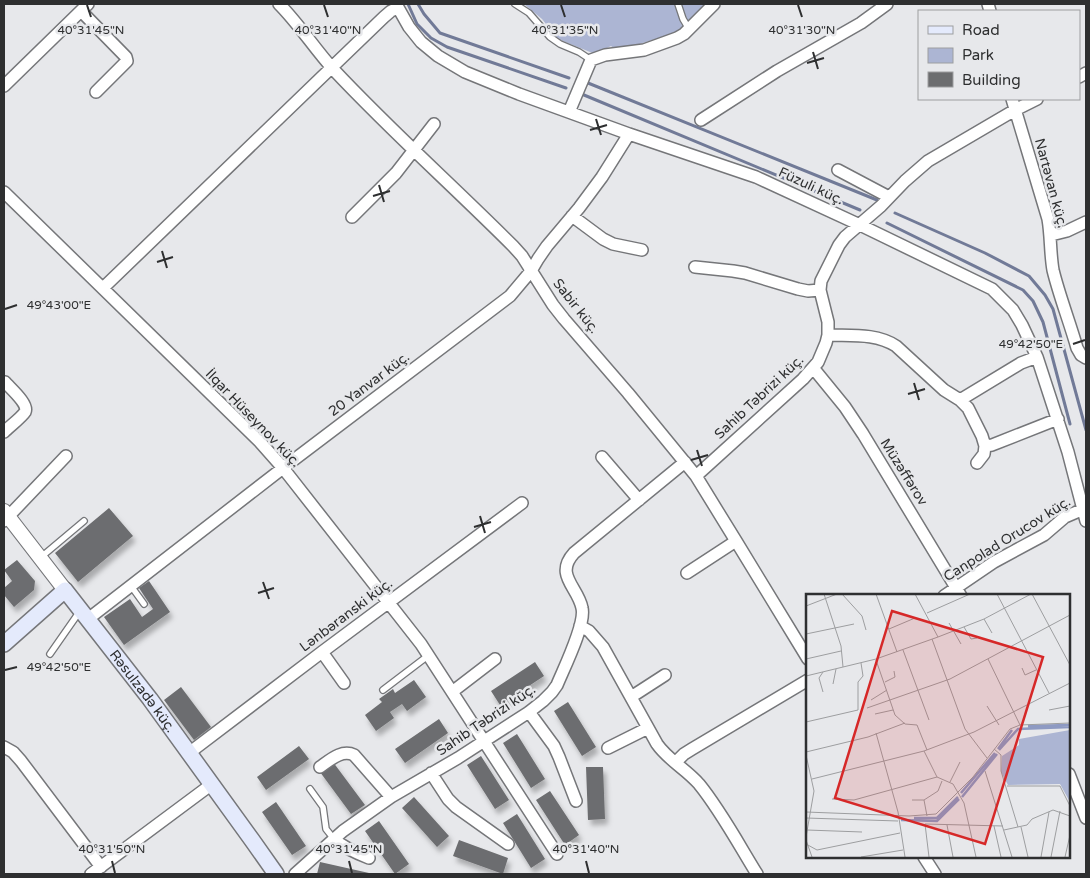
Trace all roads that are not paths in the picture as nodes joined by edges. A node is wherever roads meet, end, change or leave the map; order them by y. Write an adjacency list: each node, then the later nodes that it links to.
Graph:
1 (279, 4): 10 (street, Sabir küç.)
2 (515, 4): 9 (lane)
3 (678, 4): 8 (lane)
4 (714, 4): 8 (street)
5 (887, 4): 16 (street)
6 (397, 6): 10 (street); 15 (street, Füzuli küç.)
7 (85, 7): 11 (street); 12 (street)
8 (689, 29): 9 (street)
9 (591, 60): 15 (street)
10 (333, 68): 19 (street, Sabir küç.); 31 (street)
11 (4, 86)
12 (96, 92)
13 (1032, 100): 14 (street)
14 (1014, 104): 22 (street); 27 (street, Nartəvan küç.)
15 (569, 112): 18 (street, Füzuli küç.)
16 (701, 120)
17 (434, 124): 19 (street)
18 (629, 134): 23 (street, 20 Yanvar küç.); 26 (street, Füzuli küç.)
19 (414, 150): 24 (street); 30 (street, Sabir küç.)
20 (838, 170): 22 (street)
21 (4, 192): 31 (street, İlqar Hüseynov küç.)
22 (889, 197): 26 (street)
23 (572, 216): 28 (street); 30 (street, 20 Yanvar küç.)
24 (352, 217)
25 (1086, 222): 27 (street)
26 (860, 225): 32 (street); 34 (street, Füzuli küç.)
27 (1051, 235): 35 (street, Nartəvan küç.)
28 (642, 250)
29 (695, 267): 32 (street)
30 (531, 271): 44 (street, Sabir küç.); 46 (street, 20 Yanvar küç.)
31 (103, 288): 46 (street, İlqar Hüseynov küç.)
32 (820, 290): 33 (street, Sahib Təbrizi küç.)
33 (828, 335): 36 (street, Sahib Təbrizi küç.); 38 (street)
34 (1037, 357): 38 (street); 39 (street, Füzuli küç.)
35 (1086, 358)
36 (814, 368): 47 (street, Sahib Təbrizi küç.); 59 (street, Müzəffərov)
37 (5, 382): 40 (street)
38 (960, 400): 41 (street)
39 (1058, 420): 41 (street); 50 (street, Füzuli küç.)
40 (4, 432)
41 (985, 446): 45 (street)
42 (66, 456): 51 (street)
43 (602, 457): 48 (street)
44 (685, 462): 47 (street, Sabir küç.); 48 (street, Sahib Təbrizi küç.)
45 (977, 463)
46 (283, 468): 57 (street, 20 Yanvar küç.); 60 (street, İlqar Hüseynov küç.)
47 (696, 476): 54 (street, Sabir küç.)
48 (639, 500): 63 (street, Sahib Təbrizi küç.)
49 (522, 503): 60 (street, Lənbəranski küç.)
50 (1085, 508): 53 (street, Füzuli küç.); 59 (street, Canpolad Orucov küç.)
51 (5, 516): 55 (street, Rəsulzadə küç.)
52 (84, 520): 55 (lane)
53 (1086, 522)
54 (736, 541): 56 (street); 68 (street, Sabir küç.)
55 (40, 558): 58 (street, Rəsulzadə küç.)
56 (687, 573)
57 (131, 586): 61 (lane); 62 (street, 20 Yanvar küç.)
58 (65, 590): 62 (main road, Rəsulzadə küç.); 64 (main road)
59 (959, 592)
60 (389, 603): 65 (street, Lənbəranski küç.); 67 (street, İlqar Hüseynov küç.)
61 (144, 604)
62 (84, 615): 66 (lane); 81 (main road, Rəsulzadə küç.)
63 (580, 626): 75 (street); 76 (street, Sahib Təbrizi küç.)
64 (4, 644)
65 (322, 652): 72 (street); 81 (street, Lənbəranski küç.)
66 (50, 654)
67 (429, 656): 73 (lane); 74 (street, İlqar Hüseynov küç.)
68 (806, 656)
69 (495, 659): 74 (street)
70 (665, 675): 75 (street)
71 (806, 681): 82 (street)
72 (344, 683)
73 (383, 690)
74 (452, 692): 78 (street, İlqar Hüseynov küç.)
75 (631, 697): 77 (street)
76 (529, 712): 78 (street, Sahib Təbrizi küç.); 89 (street)
77 (648, 728): 80 (street); 82 (street)
78 (483, 742): 84 (street, Sahib Təbrizi küç.); 93 (street, İlqar Hüseynov küç.)
79 (4, 747): 96 (street)
80 (608, 748)
81 (189, 753): 86 (main road, Rəsulzadə küç.)
82 (676, 762): 100 (street)
83 (320, 766): 88 (street)
84 (431, 773): 88 (street, Sahib Təbrizi küç.); 92 (street)
85 (1070, 777): 90 (street)
86 (212, 784): 96 (street); 98 (main road, Rəsulzadə küç.)
87 (310, 789): 91 (lane)
88 (391, 797): 91 (street, Sahib Təbrizi küç.)
89 (576, 801)
90 (1086, 818)
91 (334, 839): 94 (street); 99 (street, Sahib Təbrizi küç.)
92 (508, 844)
93 (557, 854)
94 (369, 858)
95 (925, 858): 101 (street)
96 (101, 867): 97 (street)
97 (91, 874)
98 (276, 874)
99 (295, 874)
100 (757, 874)
101 (935, 874)

